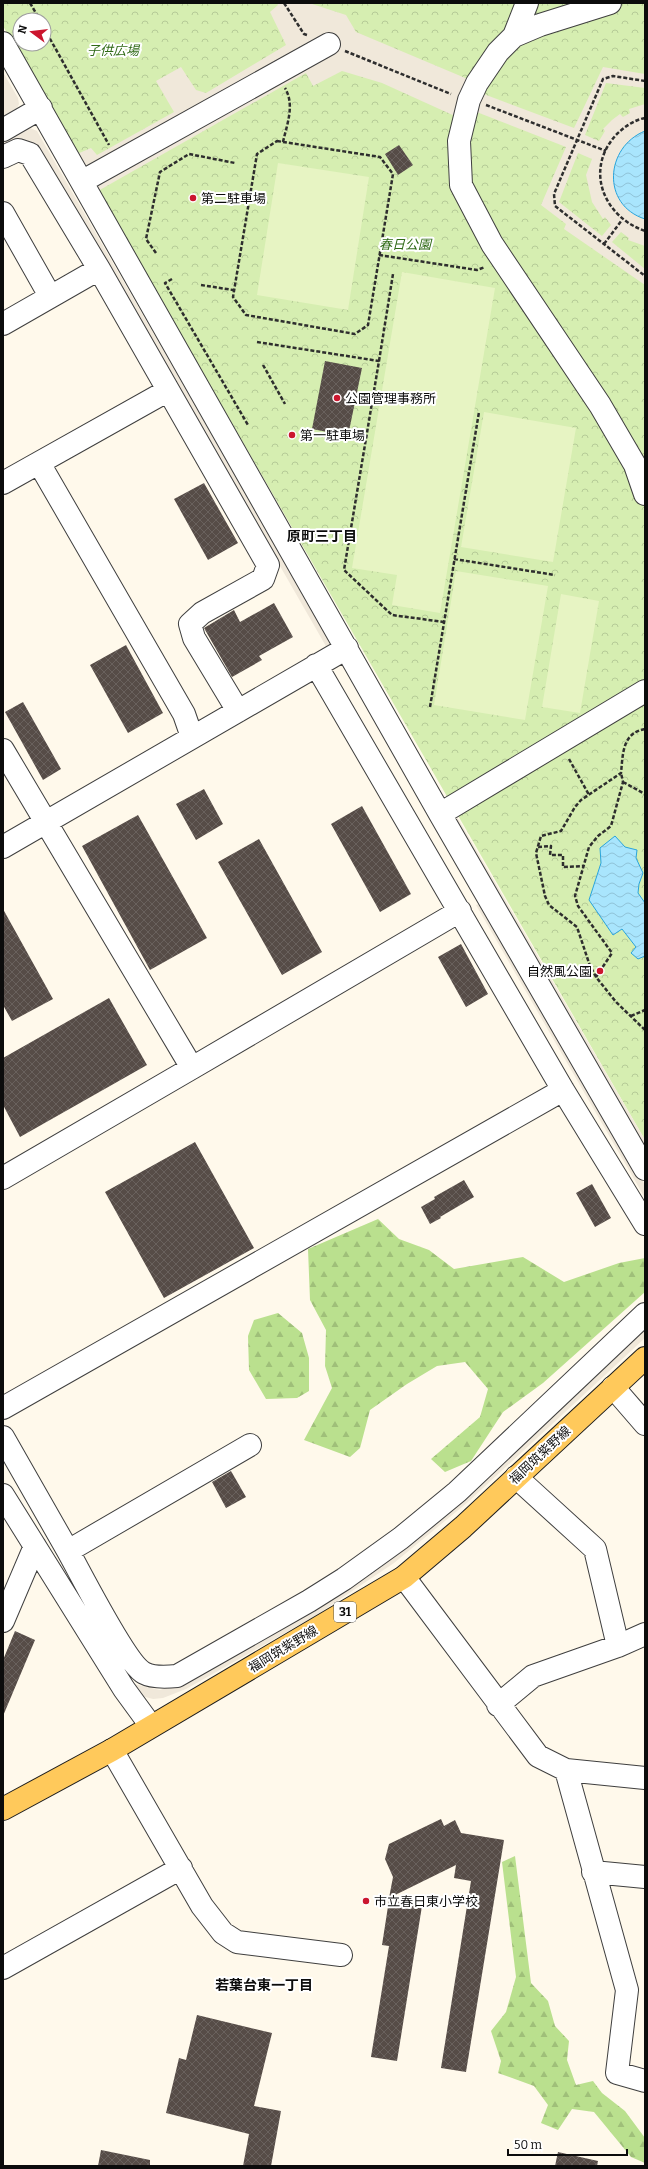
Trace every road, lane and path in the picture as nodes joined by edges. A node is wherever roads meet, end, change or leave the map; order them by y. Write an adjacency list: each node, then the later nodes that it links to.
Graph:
1 (30, 3): 5 (path)
2 (284, 3): 9 (path)
3 (527, 3): 6 (street)
4 (610, 3): 6 (street)
5 (35, 12)
6 (514, 36): 11 (street)
7 (52, 42): 20 (path)
8 (3, 43): 13 (street)
9 (329, 44): 11 (path); 20 (street)
10 (645, 81): 16 (path)
11 (469, 100): 16 (path); 29 (street)
12 (291, 105): 17 (path)
13 (41, 108): 15 (street); 51 (street)
14 (645, 118): 18 (path)
15 (3, 130)
16 (576, 140): 18 (path); 26 (path)
17 (283, 142): 28 (path); 35 (path)
18 (606, 151): 24 (path)
19 (3, 157): 30 (street)
20 (118, 162): 22 (street)
21 (235, 163): 27 (path)
22 (90, 177)
23 (3, 213): 36 (street)
24 (622, 220): 25 (path); 26 (path)
25 (645, 231)
26 (604, 244): 32 (path)
27 (156, 253)
28 (379, 255): 29 (path); 35 (path)
29 (504, 260): 47 (street)
30 (100, 269): 36 (street); 41 (street)
31 (393, 274): 39 (path)
32 (645, 276)
33 (172, 279): 44 (path)
34 (201, 285): 35 (path)
35 (233, 290)
36 (50, 296): 37 (street)
37 (3, 324)
38 (257, 342): 39 (path)
39 (379, 361): 50 (path)
40 (262, 365): 42 (path)
41 (167, 391): 45 (street); 55 (street)
42 (285, 404)
43 (479, 412): 48 (path)
44 (248, 425)
45 (39, 463): 46 (street); 57 (street)
46 (3, 483)
47 (645, 494)
48 (454, 559): 49 (path); 50 (path)
49 (554, 575)
50 (444, 622): 54 (path)
51 (347, 648): 52 (street); 64 (street)
52 (316, 665): 55 (street); 69 (street)
53 (645, 691): 58 (street)
54 (430, 707)
55 (238, 711): 57 (street)
56 (645, 729): 60 (path)
57 (192, 737): 65 (street)
58 (560, 742): 63 (path); 64 (street)
59 (3, 750): 65 (street)
60 (621, 773): 61 (path); 63 (path)
61 (623, 782): 62 (path); 68 (path)
62 (645, 794)
63 (589, 795): 67 (path)
64 (440, 814): 76 (street)
65 (46, 822): 66 (street); 74 (street)
66 (3, 847)
67 (538, 847): 68 (path); 70 (path)
68 (584, 866): 70 (path)
69 (460, 911): 74 (street); 75 (street)
70 (596, 977): 72 (path)
71 (645, 1010): 72 (path)
72 (631, 1016): 73 (path)
73 (645, 1030)
74 (192, 1068): 77 (street)
75 (564, 1090): 78 (street); 82 (street)
76 (645, 1169)
77 (3, 1178)
78 (645, 1224)
79 (645, 1314): 89 (street)
80 (645, 1358): 81 (main road, 福岡筑紫野線 / 31)
81 (612, 1387): 83 (street); 86 (main road, 福岡筑紫野線 / 31)
82 (3, 1408)
83 (645, 1424)
84 (3, 1437): 89 (street)
85 (250, 1445): 89 (street)
86 (516, 1477): 90 (main road, 福岡筑紫野線 / 31); 93 (street)
87 (3, 1495): 88 (street)
88 (35, 1546): 91 (street); 95 (street)
89 (68, 1551)
90 (404, 1577): 94 (street); 95 (main road, 福岡筑紫野線 / 31)
91 (3, 1621)
92 (645, 1634): 93 (street)
93 (618, 1646): 94 (street)
94 (498, 1705): 97 (street)
95 (151, 1726): 96 (main road, 福岡筑紫野線 / 31)
96 (112, 1750): 99 (main road, 福岡筑紫野線 / 31); 100 (street)
97 (566, 1770): 98 (street); 101 (street)
98 (645, 1778)
99 (3, 1809)
100 (181, 1868): 103 (street); 104 (street)
101 (593, 1872): 102 (street); 105 (street)
102 (645, 1877)
103 (341, 1955)
104 (3, 1968)
105 (645, 2081)

